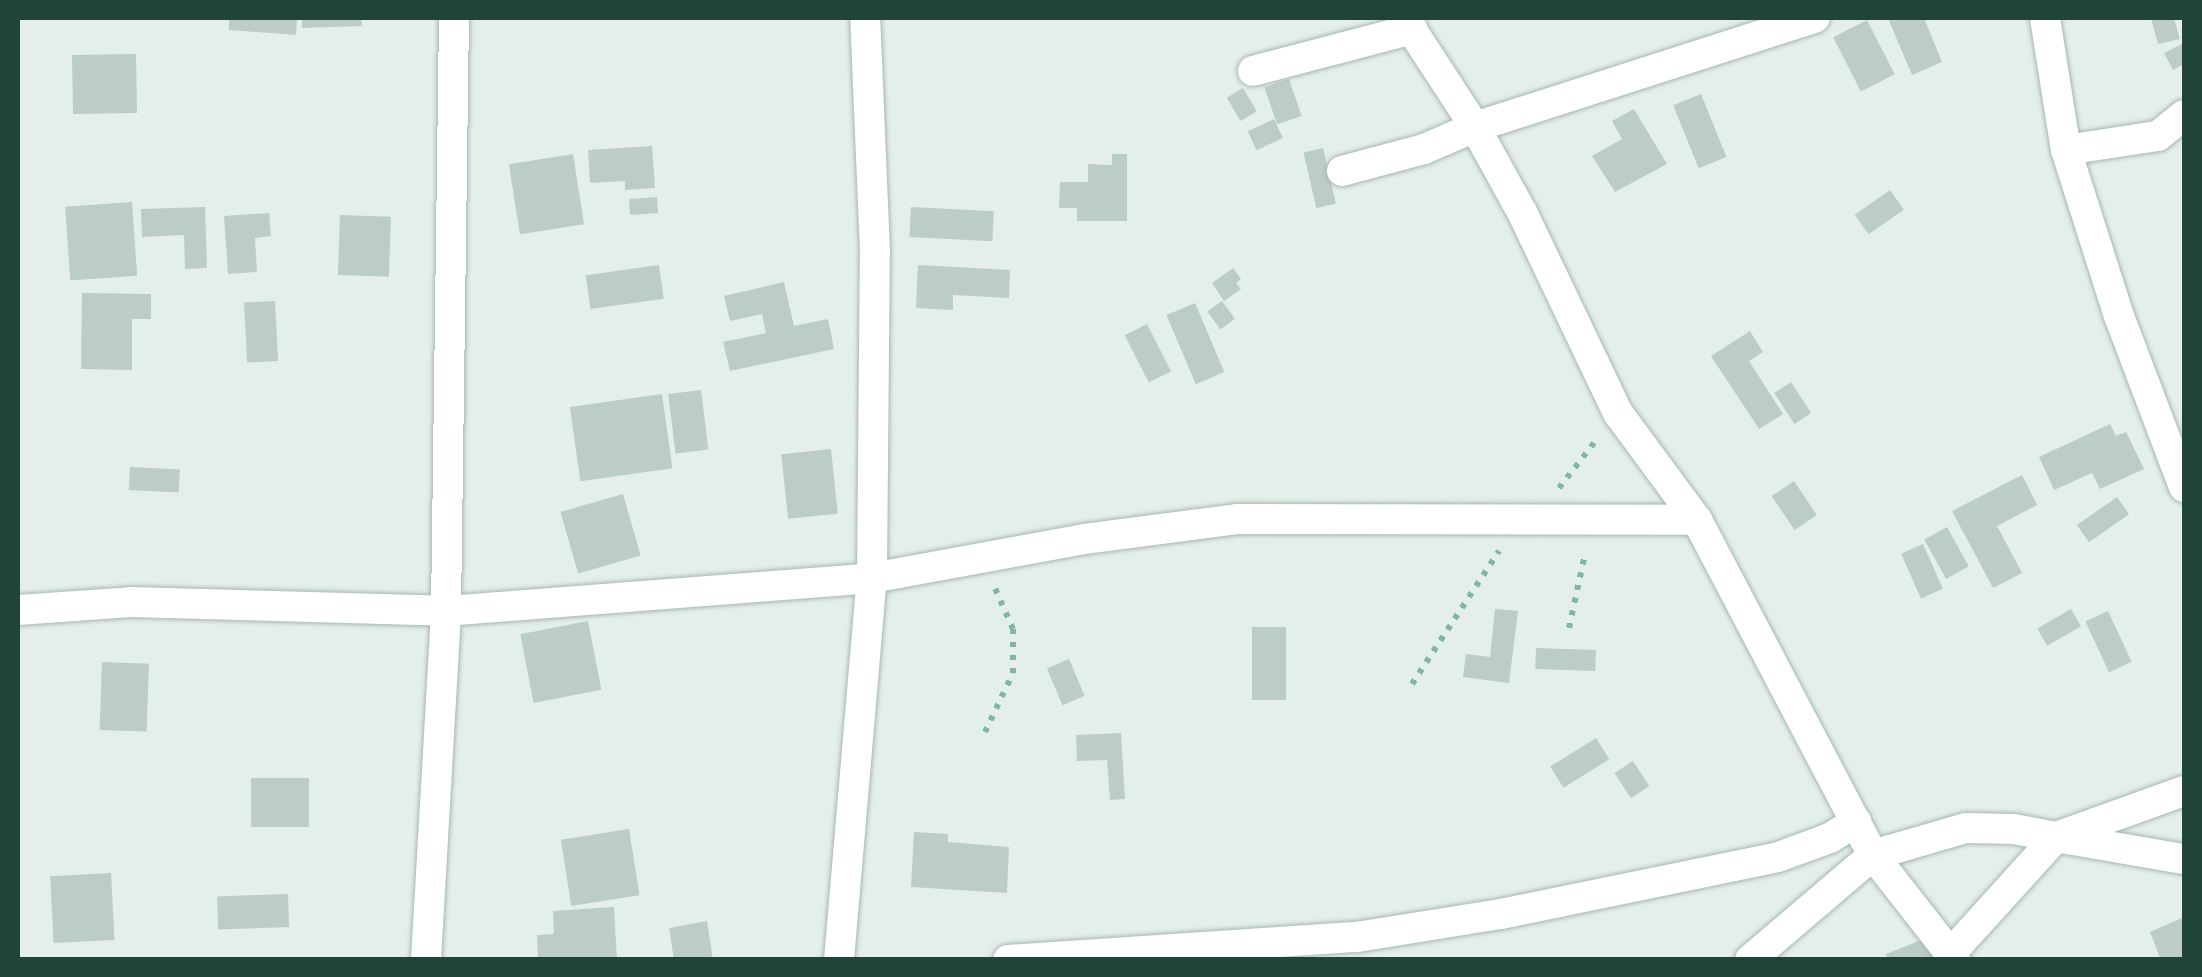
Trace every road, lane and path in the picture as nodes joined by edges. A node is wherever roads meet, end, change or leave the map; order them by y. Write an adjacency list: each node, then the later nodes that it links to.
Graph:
1 (454, 18): 19 (street)
2 (865, 18): 17 (street)
3 (1815, 18): 8 (street)
4 (2044, 18): 9 (street)
5 (1408, 23): 6 (street); 8 (street)
6 (1253, 71)
7 (2184, 115): 9 (street)
8 (1475, 127): 10 (street); 11 (street)
9 (2066, 150): 12 (street)
10 (1342, 170)
11 (1618, 413): 13 (path); 15 (street)
12 (2184, 488)
13 (1520, 519): 14 (street); 16 (street); 21 (path)
14 (1596, 519): 15 (street); 20 (path)
15 (1697, 520): 24 (street)
16 (979, 559): 17 (street); 22 (path)
17 (872, 578): 19 (street); 30 (street)
18 (18, 610): 19 (street)
19 (446, 611): 29 (street)
20 (1569, 628)
21 (1412, 684)
22 (986, 732)
23 (2184, 791): 25 (street)
24 (1856, 822): 26 (street); 31 (street)
25 (2056, 837): 26 (street); 27 (street); 28 (street)
26 (1873, 855): 28 (street); 32 (street)
27 (2184, 859)
28 (1953, 956)
29 (426, 960)
30 (839, 960)
31 (1008, 960)
32 (1750, 960)

